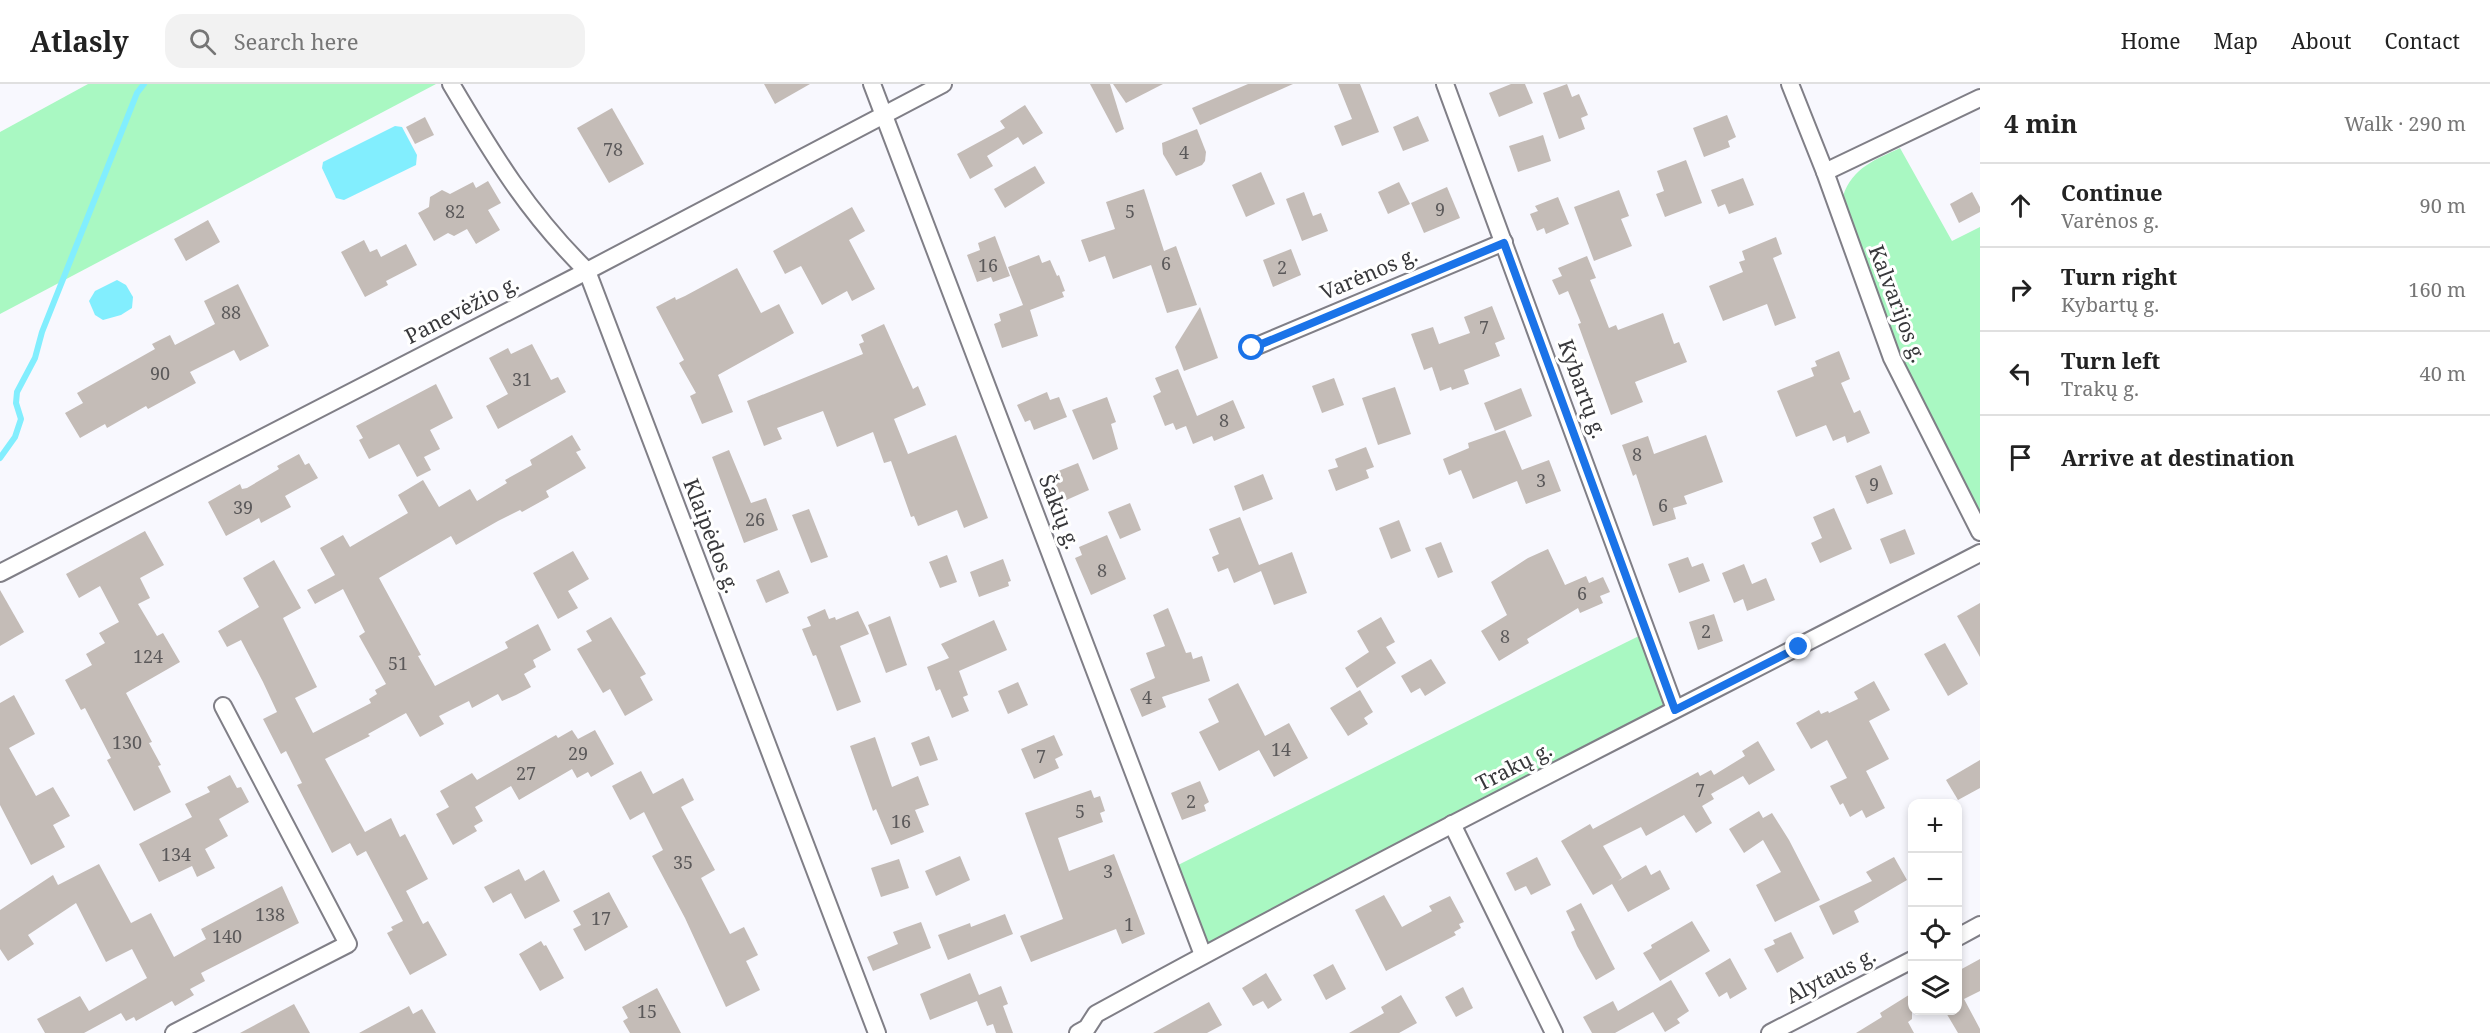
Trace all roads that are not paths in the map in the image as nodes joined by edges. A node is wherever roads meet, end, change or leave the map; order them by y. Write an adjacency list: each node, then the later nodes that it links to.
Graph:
1 (451, 84): 10 (street, Klaipėdos g.)
2 (872, 84): 7 (street, Šakių g.)
3 (943, 84): 7 (street, Panevėžio g.)
4 (1445, 84): 9 (street, Kybartų g.)
5 (1790, 84): 8 (street, Kalvarijos g.)
6 (1980, 98): 8 (street)
7 (884, 115): 10 (street, Panevėžio g.); 20 (street, Šakių g.)
8 (1825, 172): 12 (street, Kalvarijos g.)
9 (1504, 243): 11 (street, Varėnos g.); 16 (street, Kybartų g.)
10 (587, 271): 14 (street, Panevėžio g.); 24 (street, Klaipėdos g.)
11 (1252, 348)
12 (1980, 532)
13 (1980, 553): 16 (street, Trakų g.)
14 (0, 573)
15 (223, 706): 23 (street)
16 (1675, 710): 17 (street, Trakų g.)
17 (1452, 824): 20 (street, Trakų g.); 26 (street)
18 (1980, 925): 19 (street)
19 (1962, 935)
20 (1203, 955): 25 (street, Trakų g.)
21 (1910, 961): 22 (street, Alytaus g.)
22 (1778, 1031)
23 (174, 1033)
24 (877, 1033)
25 (1078, 1033)
26 (1554, 1033)

